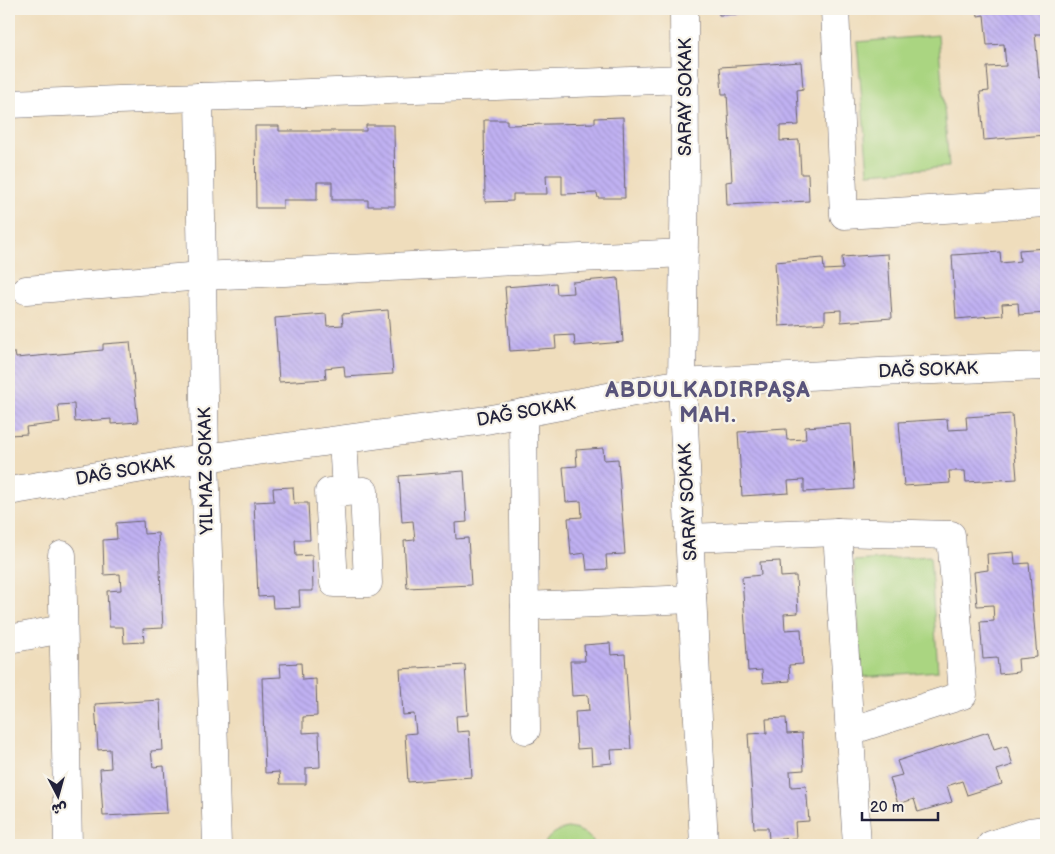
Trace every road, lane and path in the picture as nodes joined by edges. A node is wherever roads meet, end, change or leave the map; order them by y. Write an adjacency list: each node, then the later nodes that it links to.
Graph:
1 (684, 9): 3 (street, SARAY SOKAK)
2 (835, 9): 6 (street)
3 (685, 79): 4 (street); 7 (street, SARAY SOKAK)
4 (199, 97): 5 (street); 8 (street)
5 (9, 104)
6 (1046, 203)
7 (684, 253): 8 (street); 11 (street, SARAY SOKAK)
8 (202, 276): 9 (street); 14 (street)
9 (26, 290)
10 (1046, 366): 11 (street, DAĞ SOKAK)
11 (682, 383): 12 (street, DAĞ SOKAK); 18 (street, SARAY SOKAK)
12 (523, 413): 13 (street, DAĞ SOKAK); 21 (street)
13 (343, 440): 14 (street, DAĞ SOKAK); 16 (street)
14 (205, 458): 15 (street, DAĞ SOKAK); 28 (street)
15 (9, 491)
16 (346, 492)
17 (837, 532): 18 (street); 25 (street); 25 (street)
18 (689, 538): 20 (street, SARAY SOKAK)
19 (62, 554): 22 (street)
20 (692, 599): 21 (street); 29 (street, SARAY SOKAK)
21 (525, 606): 24 (street)
22 (64, 629): 23 (street); 27 (street)
23 (9, 640)
24 (526, 730)
25 (850, 731): 30 (street)
26 (1046, 830): 31 (street)
27 (68, 845)
28 (217, 845)
29 (704, 845)
30 (857, 845)
31 (991, 845)

